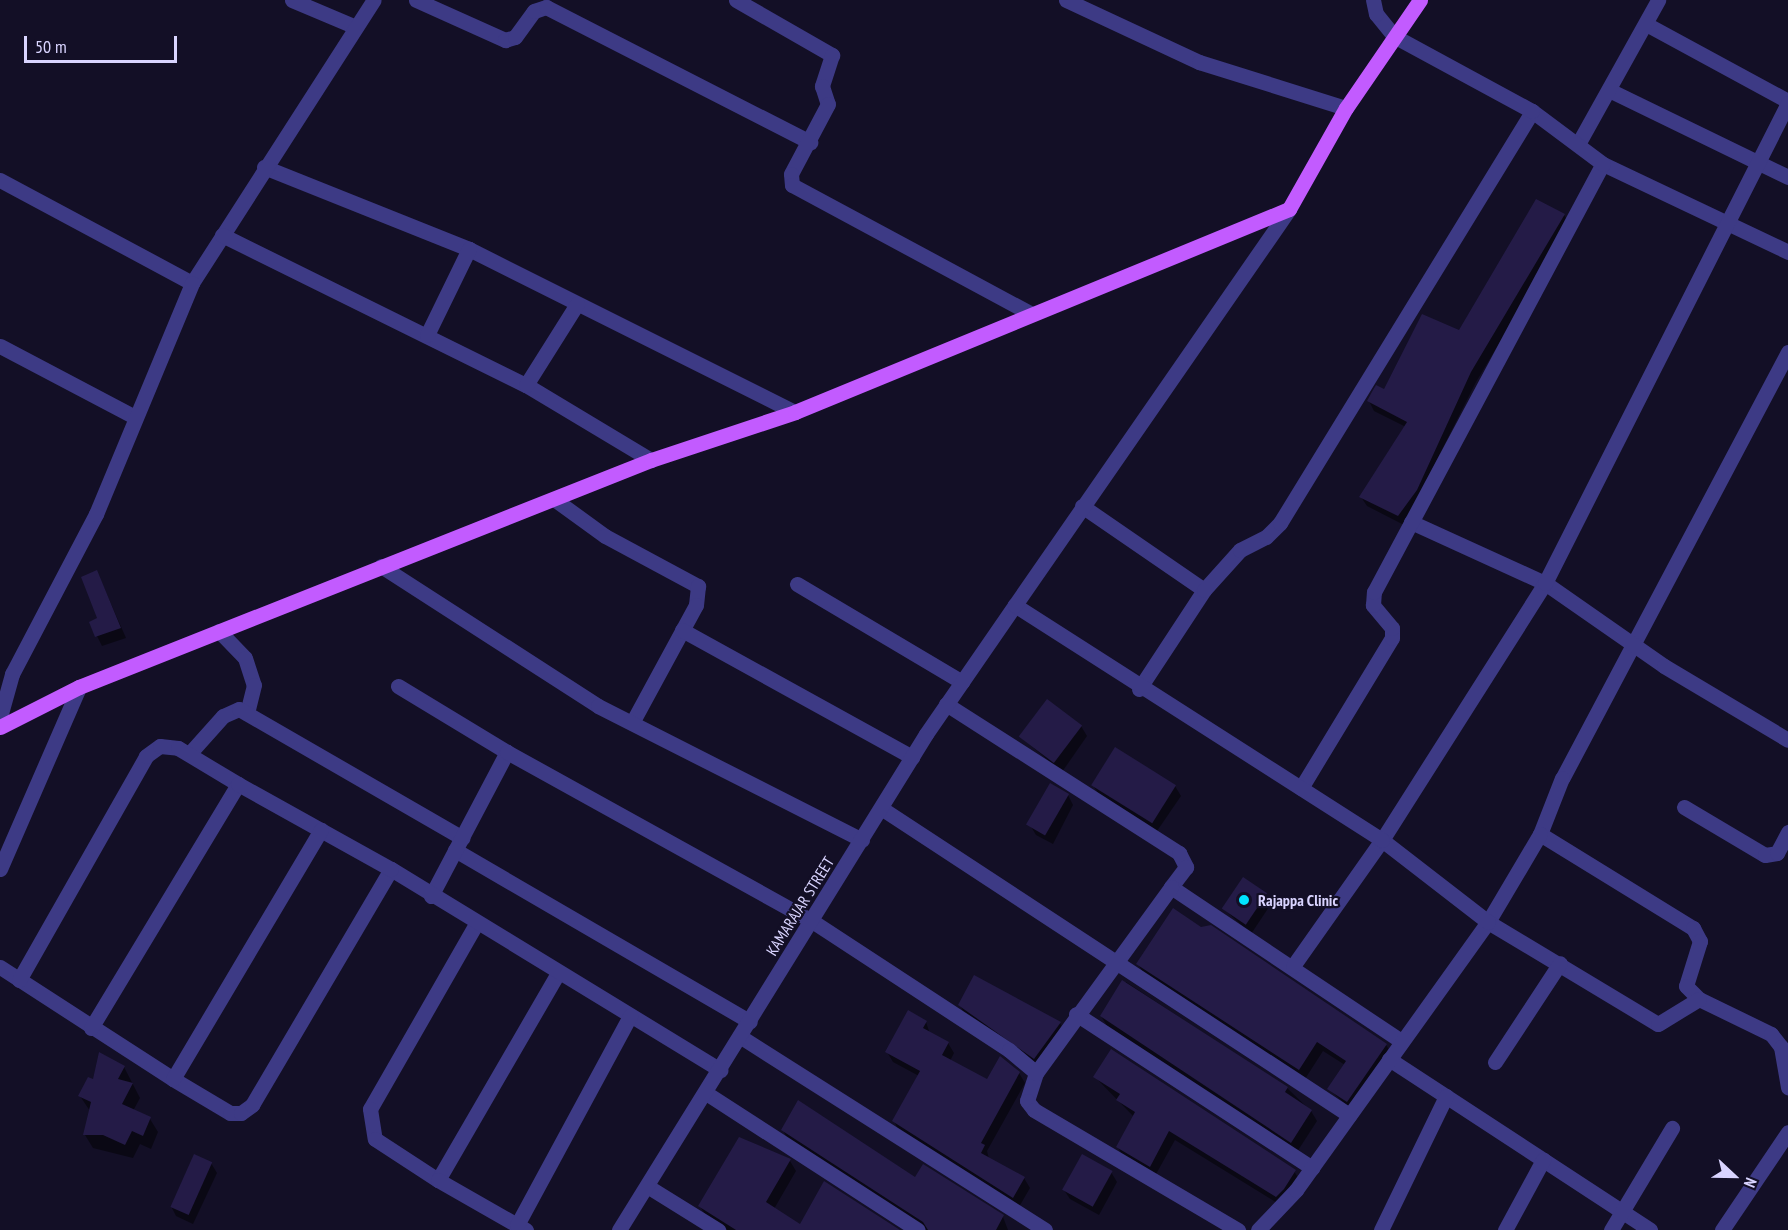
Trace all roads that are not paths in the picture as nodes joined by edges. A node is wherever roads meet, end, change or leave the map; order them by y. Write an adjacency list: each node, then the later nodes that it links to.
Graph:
1 (292, 0): 10 (street)
2 (374, 0): 10 (street)
3 (416, 0): 16 (street)
4 (736, 0): 16 (street)
5 (1066, 0): 14 (street)
6 (1373, 0): 11 (street)
7 (1420, 0): 11 (main road)
8 (1658, 0): 9 (street)
9 (1646, 24): 12 (street); 13 (street)
10 (356, 27): 20 (street)
11 (1394, 36): 14 (main road); 15 (street)
12 (1609, 90): 17 (street); 18 (street)
13 (1788, 102): 18 (street)
14 (1346, 108): 23 (main road)
15 (1532, 111): 17 (street); 44 (street)
16 (810, 142): 30 (street)
17 (1578, 144): 19 (street)
18 (1759, 162): 21 (street); 24 (street)
19 (1603, 164): 24 (street); 40 (street)
20 (264, 167): 25 (street); 26 (street)
21 (1788, 177)
22 (0, 180): 28 (street)
23 (1289, 209): 30 (main road); 39 (street, KAMARAJAR STREET)
24 (1728, 220): 27 (street); 42 (street)
25 (222, 235): 28 (street); 31 (street)
26 (469, 249): 29 (street); 31 (street)
27 (1788, 252)
28 (192, 283): 36 (street)
29 (577, 304): 34 (street); 35 (street)
30 (1032, 314): 35 (main road)
31 (427, 334): 34 (street)
32 (0, 346): 36 (street)
33 (1788, 352): 48 (street)
34 (526, 385): 37 (street)
35 (795, 412): 37 (main road)
36 (133, 416): 55 (street)
37 (651, 460): 38 (main road)
38 (554, 499): 41 (main road); 46 (street)
39 (1082, 506): 44 (street); 45 (street, KAMARAJAR STREET)
40 (1411, 522): 42 (street); 63 (street)
41 (381, 566): 47 (main road); 56 (street)
42 (1545, 583): 48 (street); 70 (street)
43 (797, 584): 49 (street)
44 (1204, 591): 52 (street)
45 (1015, 604): 49 (street, KAMARAJAR STREET); 52 (street)
46 (682, 630): 56 (street); 61 (street)
47 (219, 631): 51 (main road); 54 (street)
48 (1634, 646): 58 (street); 68 (street)
49 (962, 682): 53 (street, KAMARAJAR STREET)
50 (398, 686): 59 (street)
51 (79, 687): 57 (main road); 72 (street)
52 (1139, 689): 63 (street)
53 (946, 704): 61 (street, KAMARAJAR STREET); 74 (street)
54 (247, 712): 60 (street); 71 (street)
55 (0, 717)
56 (632, 723): 69 (street)
57 (0, 727)
58 (1788, 740)
59 (507, 752): 71 (street); 76 (street)
60 (189, 754): 62 (street); 84 (street)
61 (912, 757): 65 (street, KAMARAJAR STREET)
62 (237, 784): 66 (street); 89 (street)
63 (1301, 788): 70 (street)
64 (1684, 807): 67 (street)
65 (881, 808): 69 (street, KAMARAJAR STREET); 79 (street)
66 (321, 830): 73 (street); 96 (street)
67 (1788, 832)
68 (1540, 834): 77 (street); 85 (street)
69 (862, 840): 76 (street, KAMARAJAR STREET)
70 (1382, 840): 77 (street); 81 (street)
71 (459, 844): 75 (street); 88 (street)
72 (0, 868)
73 (391, 869): 75 (street); 96 (street)
74 (1172, 887): 79 (street); 81 (street)
75 (431, 896): 78 (street)
76 (812, 921): 88 (street, KAMARAJAR STREET); 95 (street)
77 (1488, 922): 80 (street); 91 (street)
78 (476, 924): 83 (street); 105 (street)
79 (1113, 961): 86 (street); 100 (street)
80 (1560, 963): 85 (street); 93 (street)
81 (1293, 966): 91 (street)
82 (0, 967): 84 (street)
83 (558, 974): 87 (street); 105 (street)
84 (19, 980): 89 (street)
85 (1699, 999): 97 (street)
86 (1076, 1014): 95 (street); 104 (street)
87 (630, 1016): 94 (street); 108 (street)
88 (750, 1022): 90 (street, KAMARAJAR STREET)
89 (90, 1028): 96 (street)
90 (741, 1037): 94 (street, KAMARAJAR STREET); 112 (street)
91 (1401, 1041): 92 (street)
92 (1389, 1059): 99 (street); 100 (street)
93 (1495, 1062)
94 (720, 1070): 98 (street, KAMARAJAR STREET)
95 (1036, 1073): 113 (street)
96 (173, 1079)
97 (1788, 1087)
98 (706, 1093): 106 (street, KAMARAJAR STREET); 111 (street)
99 (1446, 1096): 103 (street); 115 (street)
100 (1349, 1115): 104 (street)
101 (1672, 1128): 107 (street)
102 (1788, 1132): 119 (street)
103 (1543, 1160): 107 (street); 116 (street)
104 (1311, 1168): 114 (street)
105 (438, 1179): 108 (street)
106 (648, 1186): 109 (street, KAMARAJAR STREET); 110 (street)
107 (1622, 1212): 117 (street); 118 (street)
108 (521, 1228)
109 (619, 1230)
110 (718, 1230)
111 (918, 1230)
112 (1045, 1230)
113 (1238, 1230)
114 (1258, 1230)
115 (1381, 1230)
116 (1505, 1230)
117 (1611, 1230)
118 (1650, 1230)
119 (1722, 1230)

